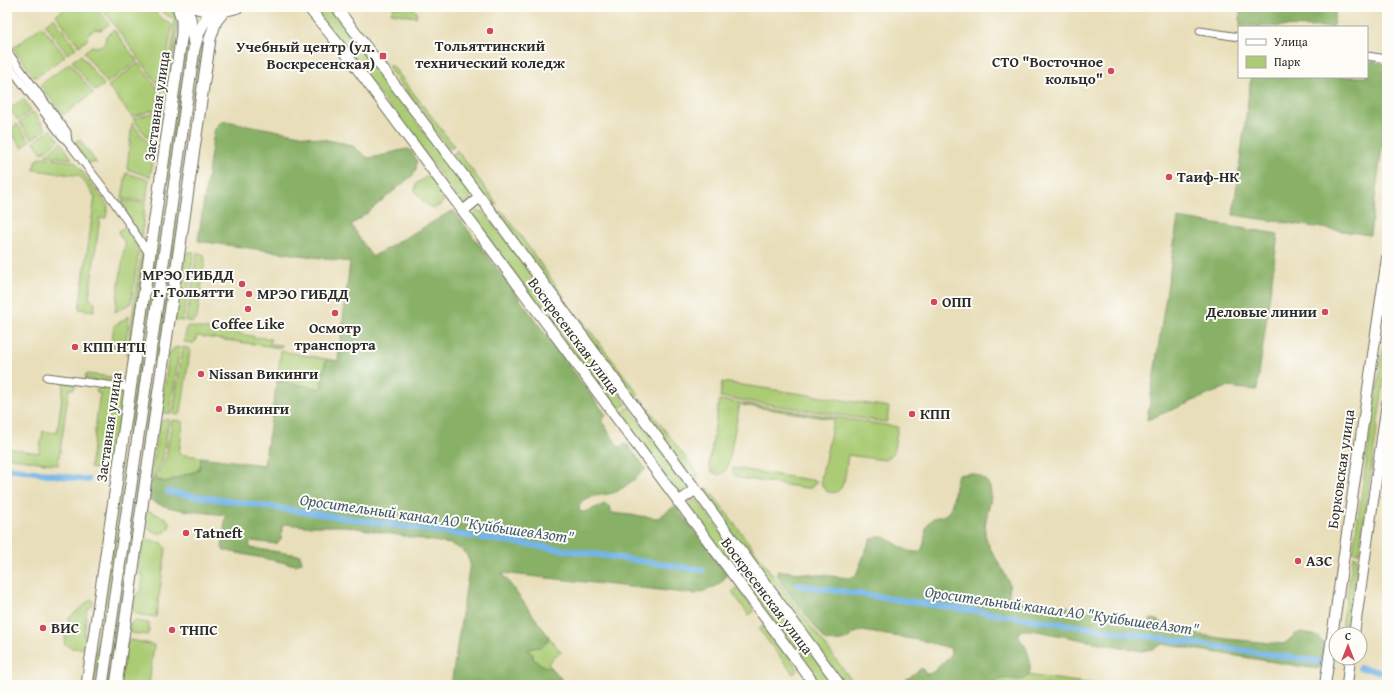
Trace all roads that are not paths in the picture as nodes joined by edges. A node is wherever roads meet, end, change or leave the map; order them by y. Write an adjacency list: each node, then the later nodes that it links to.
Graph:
1 (178, 7): 20 (main road, Заставная улица)
2 (184, 7): 11 (main road, Заставная улица)
3 (194, 7): 7 (main road)
4 (238, 7): 8 (main road)
5 (308, 7): 18 (main road, Воскресенская улица)
6 (336, 7): 17 (main road, Воскресенская улица)
7 (212, 11): 8 (main road); 11 (main road, Заставная улица)
8 (224, 11): 34 (main road)
9 (1200, 31): 10 (street)
10 (1238, 37)
11 (194, 49): 27 (main road, Заставная улица)
12 (7, 51): 16 (street)
13 (1368, 56): 14 (street)
14 (1387, 59)
15 (7, 63): 16 (street)
16 (68, 142): 19 (street)
17 (480, 197): 18 (main road); 28 (main road, Воскресенская улица)
18 (463, 211): 29 (main road, Воскресенская улица)
19 (136, 235): 20 (street); 21 (street)
20 (153, 237): 21 (main road, Заставная улица)
21 (150, 255): 24 (main road, Заставная улица)
22 (1387, 258): 37 (main road, Борковская улица)
23 (47, 377): 24 (street)
24 (130, 388): 26 (main road, Заставная улица)
25 (1387, 403): 30 (main road)
26 (116, 487): 27 (main road); 32 (main road, Заставная улица)
27 (131, 488): 33 (main road, Заставная улица)
28 (695, 490): 29 (main road); 36 (main road, Воскресенская улица)
29 (678, 502): 35 (main road, Воскресенская улица)
30 (1355, 626)
31 (1349, 666): 38 (main road)
32 (87, 685)
33 (102, 685)
34 (116, 685)
35 (814, 685)
36 (840, 685)
37 (1325, 685)
38 (1347, 685)

